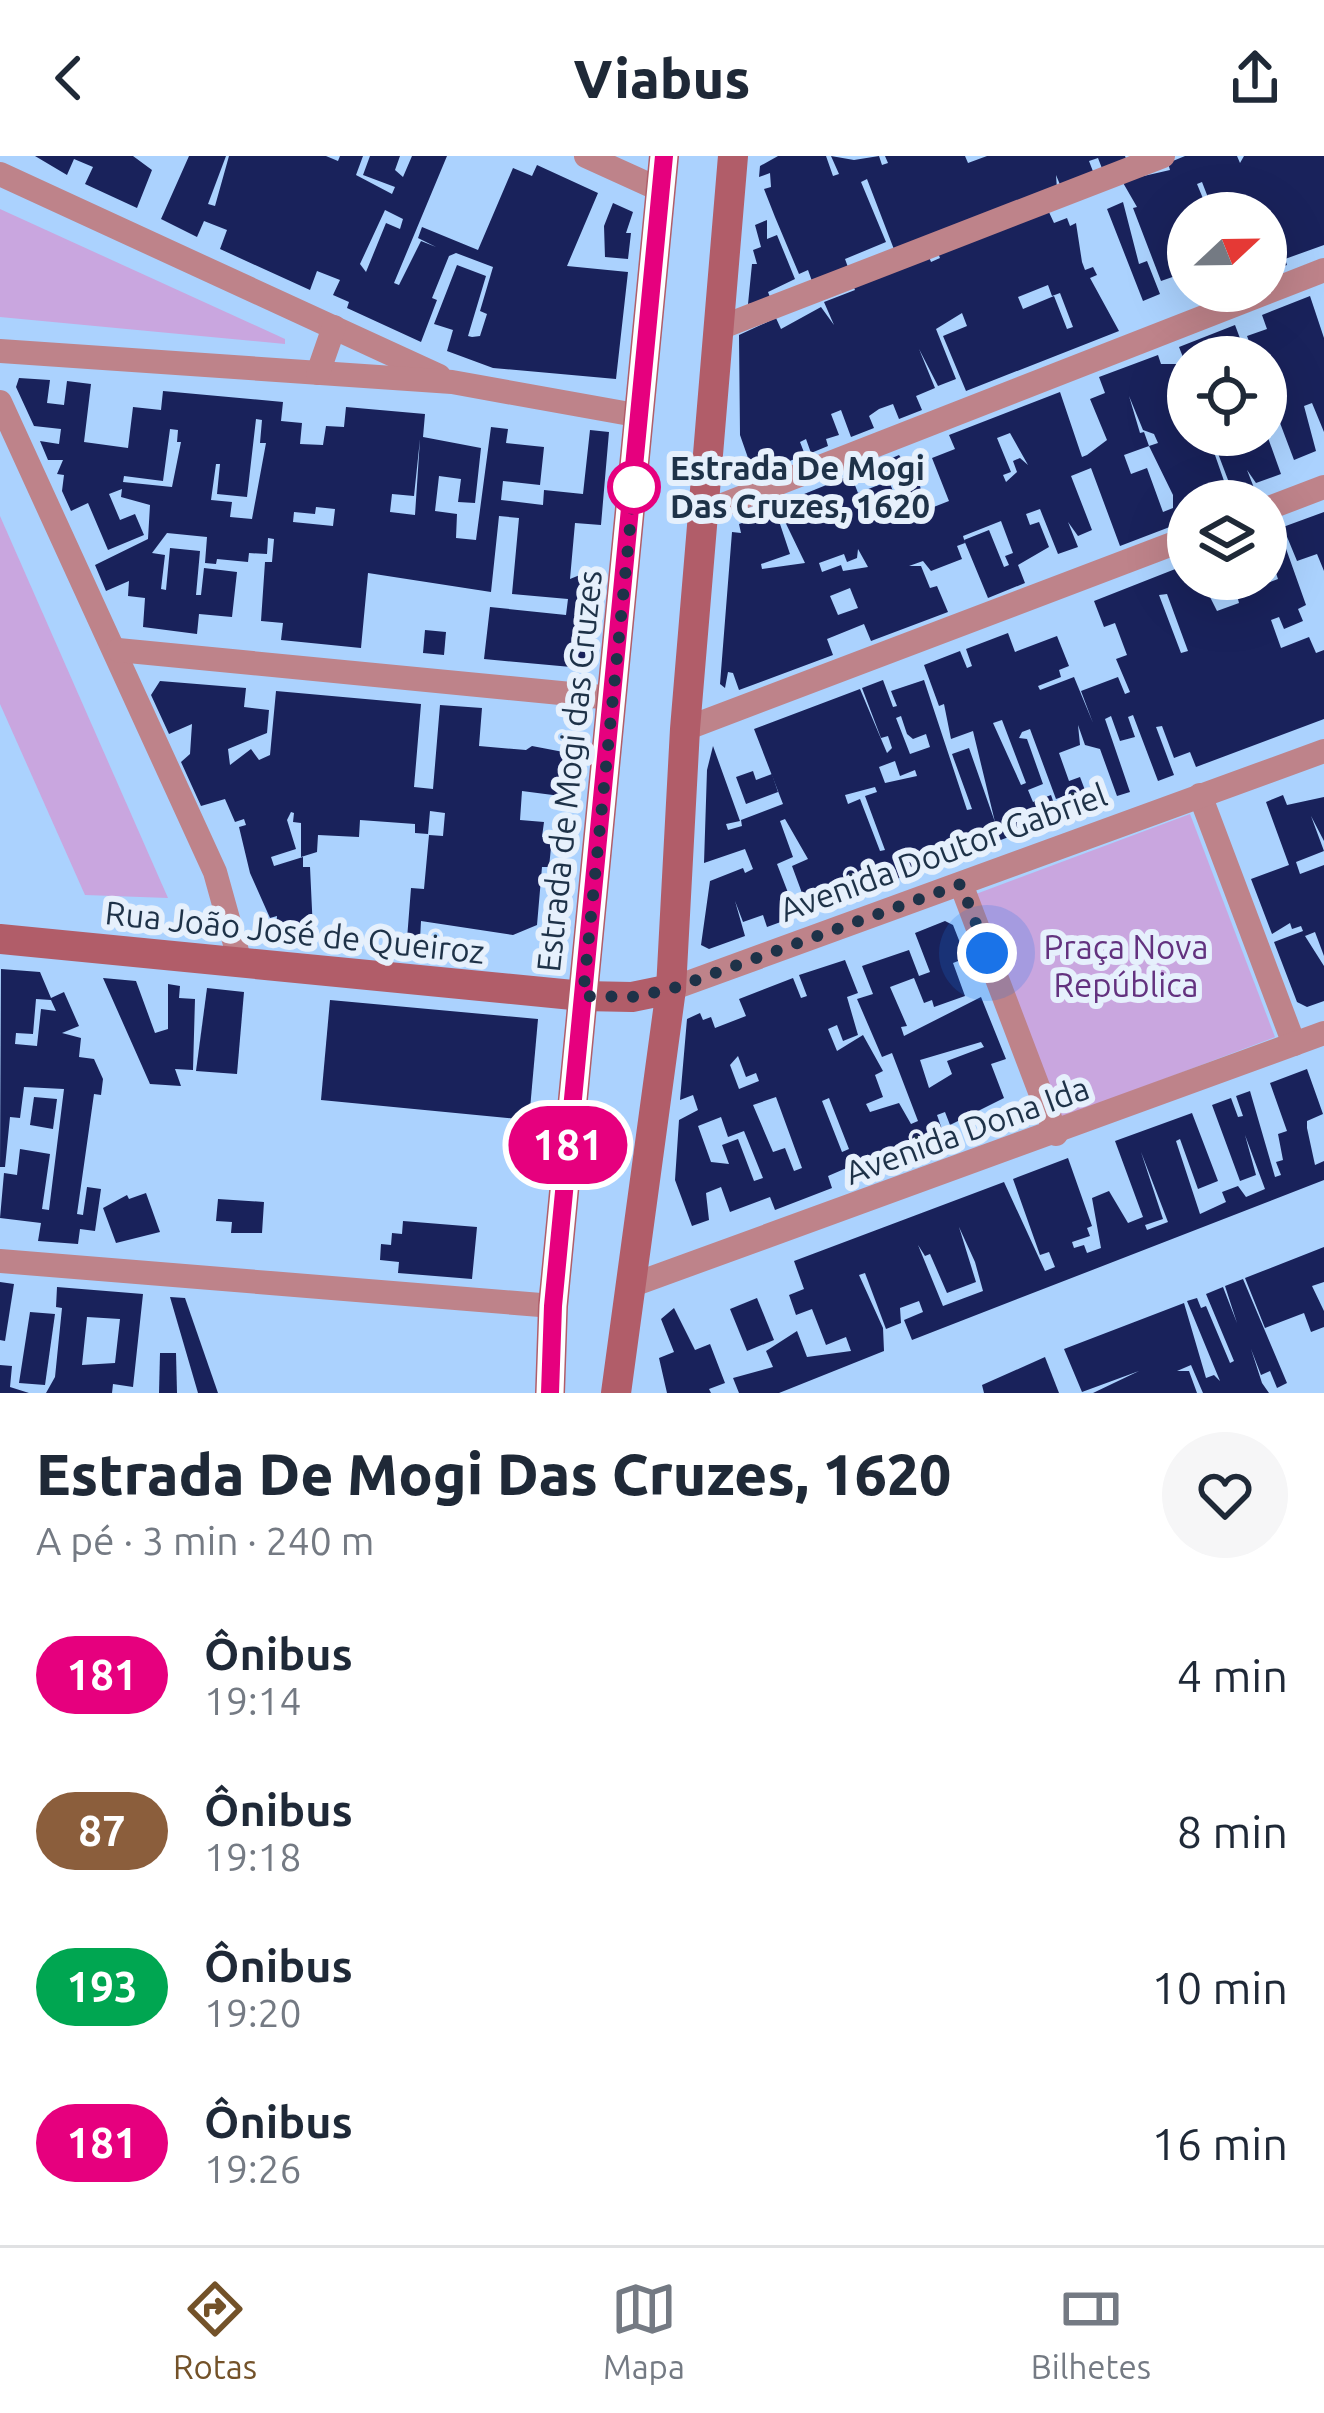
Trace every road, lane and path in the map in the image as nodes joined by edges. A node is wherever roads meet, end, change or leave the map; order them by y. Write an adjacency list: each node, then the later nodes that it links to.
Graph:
1 (586, 156): 6 (street)
2 (664, 156): 6 (main road, Estrada de Mogi das Cruzes)
3 (733, 156): 9 (main road)
4 (1163, 156): 9 (street)
5 (0, 175): 8 (street)
6 (663, 191): 14 (main road, Estrada de Mogi das Cruzes)
7 (1324, 270): 17 (street)
8 (334, 327): 11 (street); 12 (street)
9 (722, 327): 17 (main road)
10 (0, 352): 11 (street)
11 (318, 373): 12 (street)
12 (452, 382): 14 (street)
13 (0, 402): 19 (street)
14 (641, 416): 20 (main road, Estrada de Mogi das Cruzes)
15 (1324, 487): 16 (street)
16 (1287, 501)
17 (705, 512): 21 (main road)
18 (1167, 546): 21 (street)
19 (118, 650): 20 (street); 26 (street)
20 (613, 698): 28 (main road, Estrada de Mogi das Cruzes)
21 (686, 729): 27 (main road)
22 (1324, 752): 23 (street, Avenida Doutor Gabriel)
23 (1200, 796): 24 (street, Avenida Doutor Gabriel); 30 (street)
24 (961, 884): 27 (street, Avenida Doutor Gabriel); 31 (street)
25 (0, 939): 26 (main road, Rua João José de Queiroz)
26 (240, 962): 28 (main road, Rua João José de Queiroz)
27 (671, 989): 28 (main road, Avenida Doutor Gabriel); 33 (main road)
28 (583, 996): 34 (main road, Estrada de Mogi das Cruzes)
29 (1324, 1033): 30 (street, Avenida Dona Ida)
30 (1294, 1044): 31 (street, Avenida Dona Ida)
31 (1056, 1134): 33 (street, Avenida Dona Ida)
32 (0, 1261): 34 (street)
33 (630, 1286): 36 (main road)
34 (553, 1306): 35 (main road, Estrada de Mogi das Cruzes)
35 (550, 1393)
36 (616, 1393)

